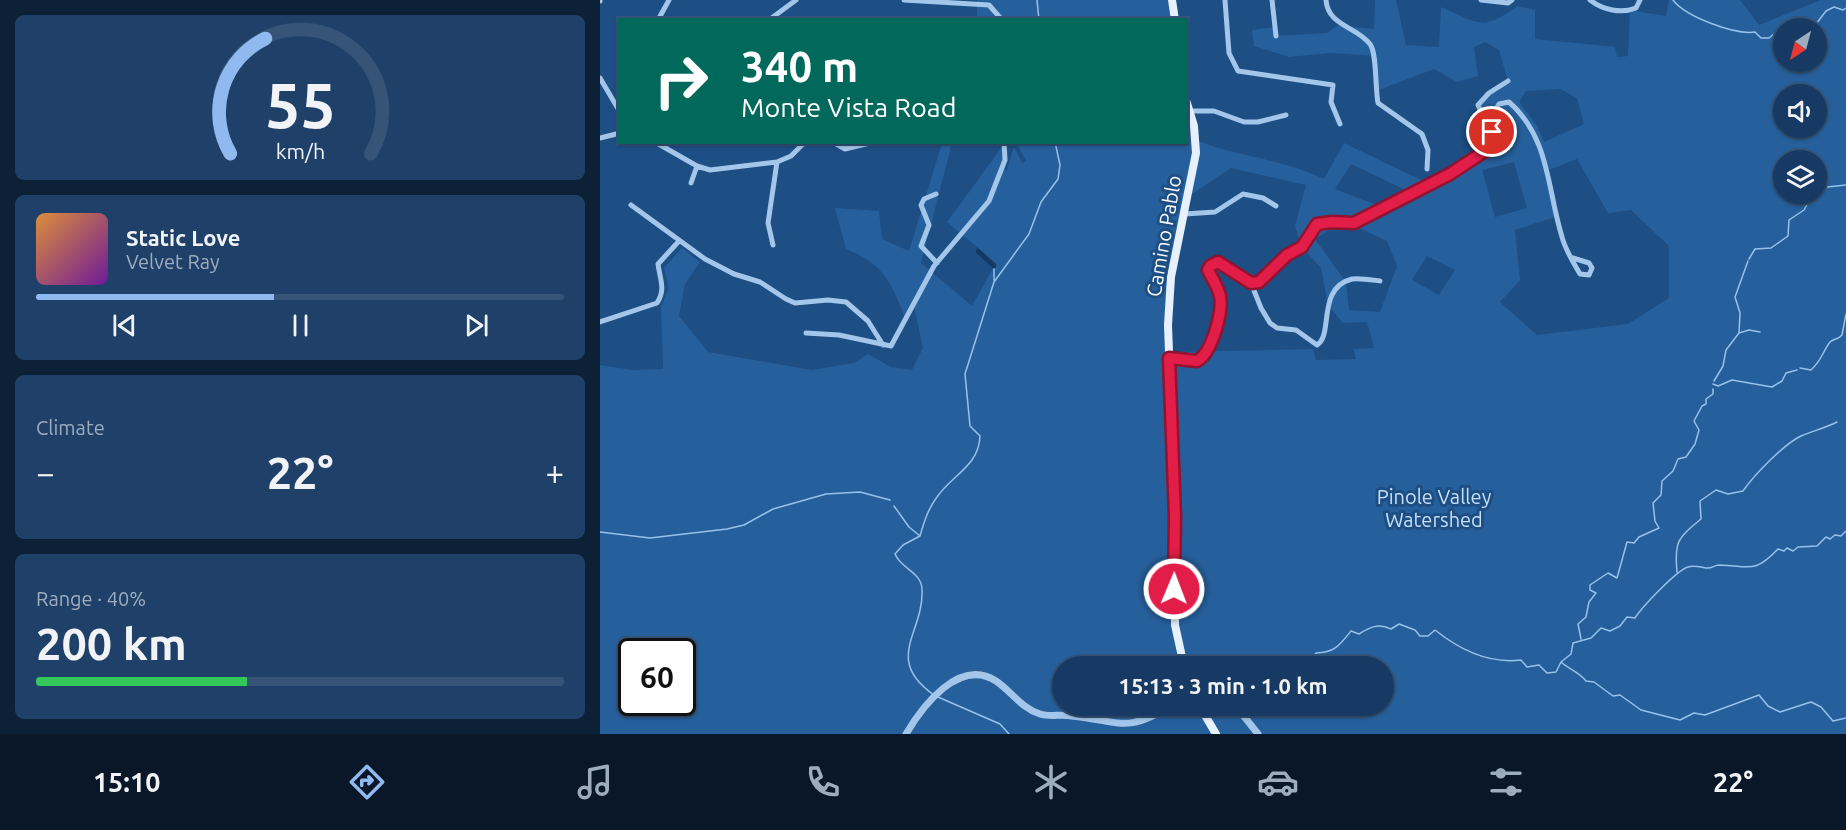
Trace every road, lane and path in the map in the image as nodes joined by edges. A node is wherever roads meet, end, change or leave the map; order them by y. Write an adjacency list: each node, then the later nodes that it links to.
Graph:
1 (669, 0): 13 (street)
2 (796, 0): 14 (street)
3 (904, 0): 12 (street)
4 (1173, 0): 16 (main road)
5 (1225, 0): 24 (street)
6 (1272, 0): 17 (street)
7 (1326, 0): 35 (street)
8 (1481, 0): 9 (street)
9 (1512, 0)
10 (1590, 0): 11 (street)
11 (1640, 0)
12 (939, 2): 15 (street)
13 (659, 18)
14 (772, 18)
15 (1000, 18)
16 (1174, 18)
17 (1276, 36)
18 (600, 78): 21 (street)
19 (1508, 81): 27 (street)
20 (1188, 106): 22 (main road, Camino Pablo)
21 (618, 109)
22 (1190, 111): 23 (street); 40 (main road, Camino Pablo)
23 (1286, 115)
24 (1340, 124)
25 (618, 134): 26 (street)
26 (600, 138)
27 (1494, 140): 43 (street); 46 (street)
28 (658, 144): 34 (street)
29 (803, 144): 33 (street)
30 (837, 144): 31 (street)
31 (865, 144)
32 (1004, 144): 44 (street)
33 (777, 162): 34 (street); 42 (street)
34 (697, 166): 36 (street)
35 (1427, 169)
36 (691, 183)
37 (936, 194): 44 (street)
38 (631, 205): 41 (street)
39 (1276, 206): 40 (street)
40 (1185, 214): 50 (main road, Camino Pablo)
41 (679, 241): 47 (street); 49 (street)
42 (772, 245)
43 (1573, 258)
44 (937, 262): 49 (street)
45 (1380, 281): 46 (street)
46 (1251, 283): 50 (street)
47 (600, 322)
48 (807, 333): 49 (street)
49 (883, 345)
50 (1169, 358): 51 (main road, Camino Pablo)
51 (1182, 656)
52 (1052, 715): 57 (street)
53 (1072, 716): 54 (street)
54 (1154, 716)
55 (1205, 716): 58 (main road)
56 (1244, 716): 59 (street)
57 (906, 734)
58 (1215, 734)
59 (1258, 734)

